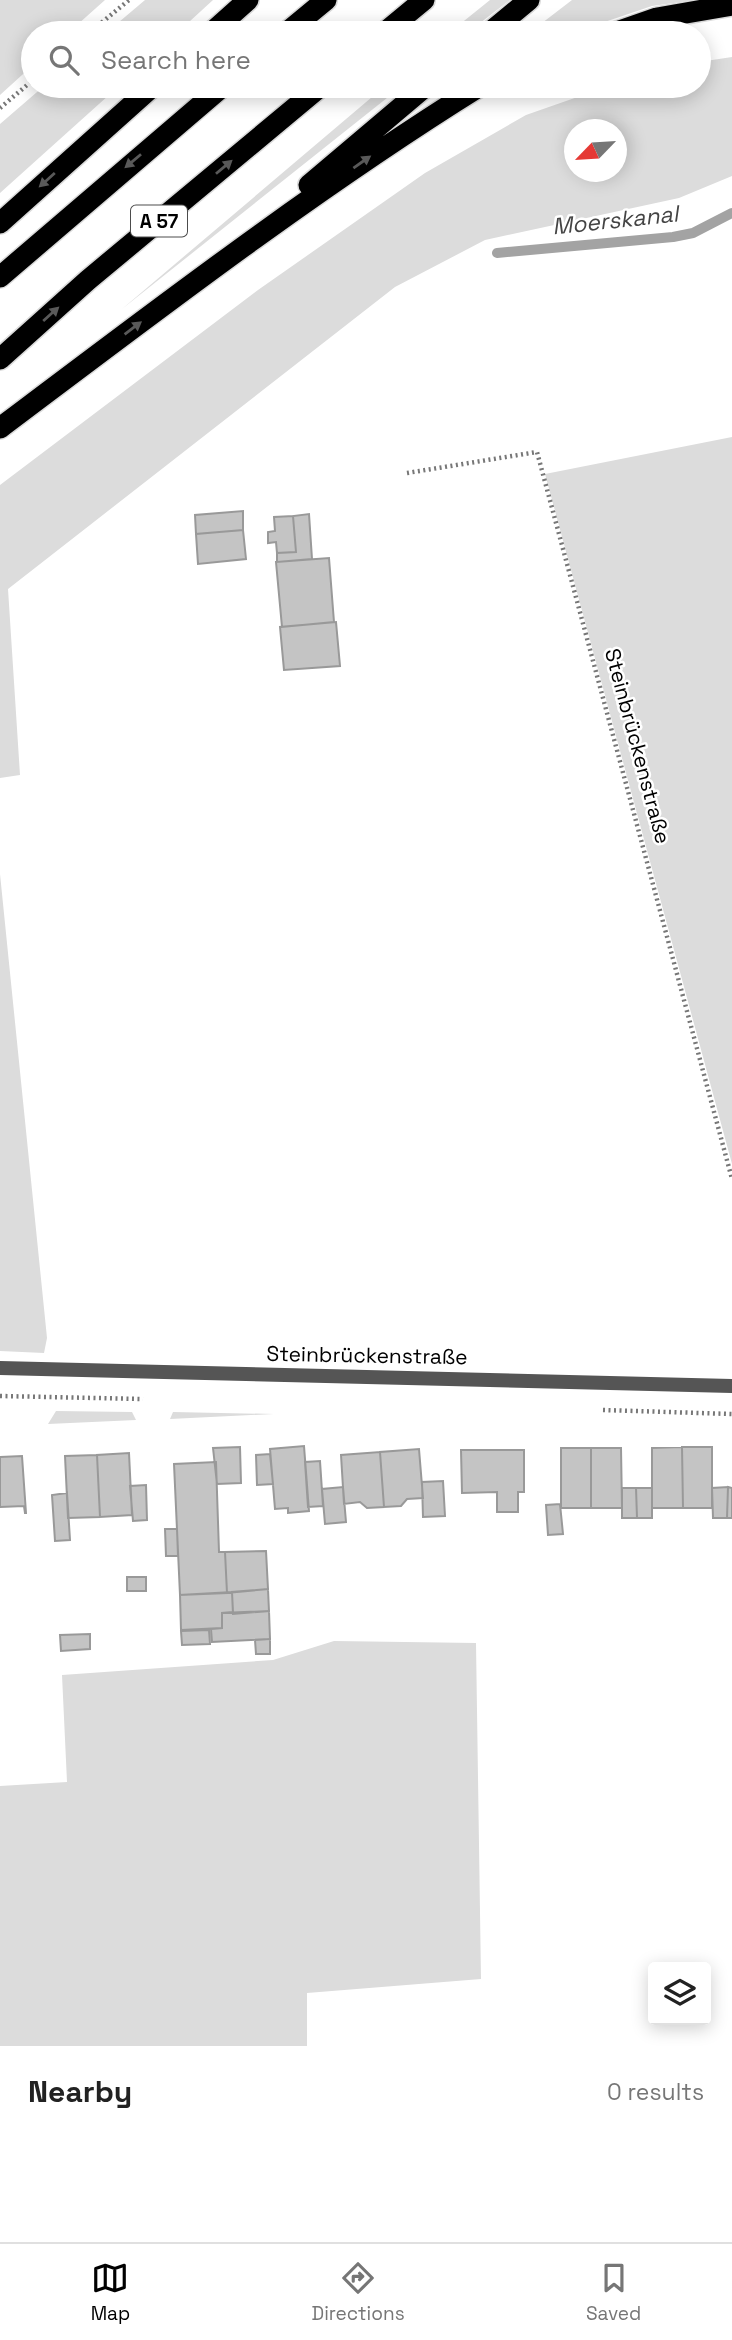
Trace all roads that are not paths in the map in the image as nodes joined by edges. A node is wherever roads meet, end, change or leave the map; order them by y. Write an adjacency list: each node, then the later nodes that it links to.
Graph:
1 (248, 0): 6 (highway)
2 (326, 0): 7 (highway)
3 (424, 0): 8 (highway)
4 (529, 0): 9 (highway)
5 (732, 5): 10 (highway)
6 (224, 21)
7 (301, 21)
8 (399, 21)
9 (504, 21)
10 (648, 21)
11 (140, 98): 16 (highway, one-way to 16)
12 (209, 98): 18 (highway, one-way to 18)
13 (307, 98): 19 (highway, A 57, one-way to 13)
14 (412, 98): 17 (highway)
15 (461, 98): 17 (highway, one-way to 15)
16 (0, 223)
17 (207, 272): 20 (highway, one-way to 17)
18 (0, 277)
19 (0, 359)
20 (0, 428)
21 (0, 1368): 22 (street, Steinbrückenstraße)
22 (732, 1386)

